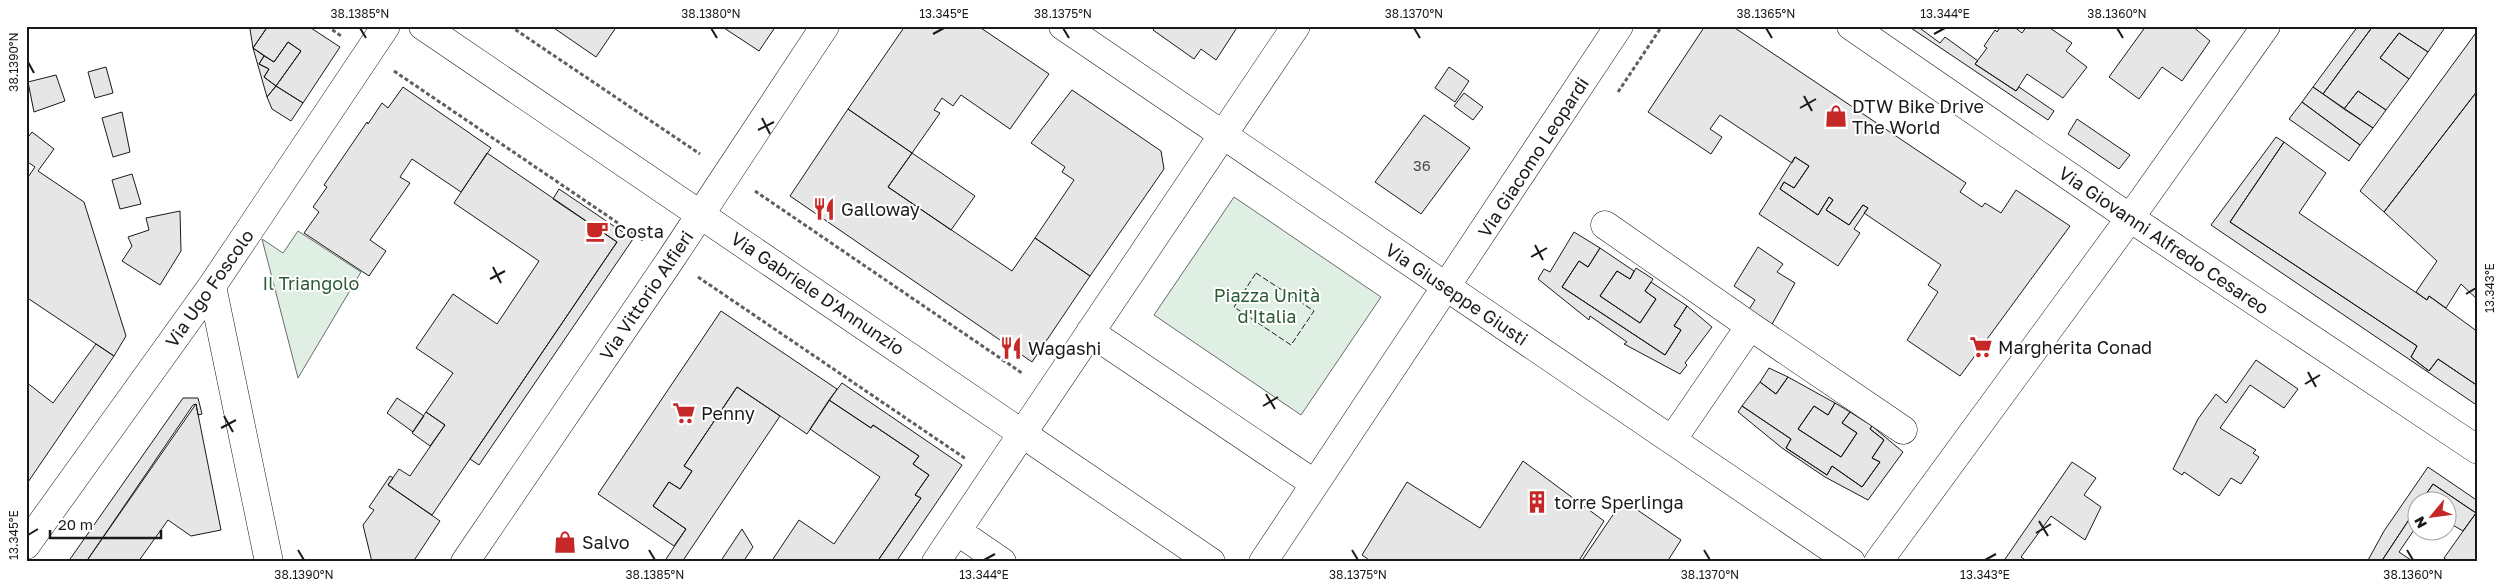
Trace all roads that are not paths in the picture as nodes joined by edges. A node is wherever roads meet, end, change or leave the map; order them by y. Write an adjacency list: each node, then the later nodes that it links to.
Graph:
1 (386, 26): 13 (street, Via Ugo Foscolo)
2 (423, 26): 10 (street, Via Gabriele D'Annunzio)
3 (825, 26): 10 (street, Via Vittorio Alfieri)
4 (1063, 26): 9 (street, Via Giuseppe Giusti)
5 (1296, 26): 9 (street)
6 (1619, 26): 14 (street, Via Giacomo Leopardi)
7 (1851, 26): 11 (street, Via Giovanni Alfredo Cesareo)
8 (2266, 26): 11 (street)
9 (1222, 136): 14 (street, Via Giuseppe Giusti); 16 (street)
10 (701, 214): 18 (street, Via Gabriele D'Annunzio); 25 (street, Via Vittorio Alfieri)
11 (2130, 218): 20 (street, Via Giovanni Alfredo Cesareo); 31 (street)
12 (1605, 225): 15 (street)
13 (212, 286): 23 (street, Via Ugo Foscolo); 24 (street)
14 (1446, 287): 19 (street, Via Giuseppe Giusti); 21 (street)
15 (1750, 326): 17 (street); 19 (street)
16 (1090, 332): 18 (street); 21 (street)
17 (1903, 430)
18 (1023, 432): 22 (street); 28 (street, Via Gabriele D'Annunzio)
19 (1672, 440): 30 (street, Via Giuseppe Giusti)
20 (2478, 450)
21 (1315, 484): 29 (street)
22 (957, 531): 26 (street); 27 (street)
23 (26, 545)
24 (269, 562)
25 (466, 562)
26 (936, 562)
27 (1002, 562)
28 (1212, 562)
29 (1263, 562)
30 (1851, 562)
31 (1878, 562)

